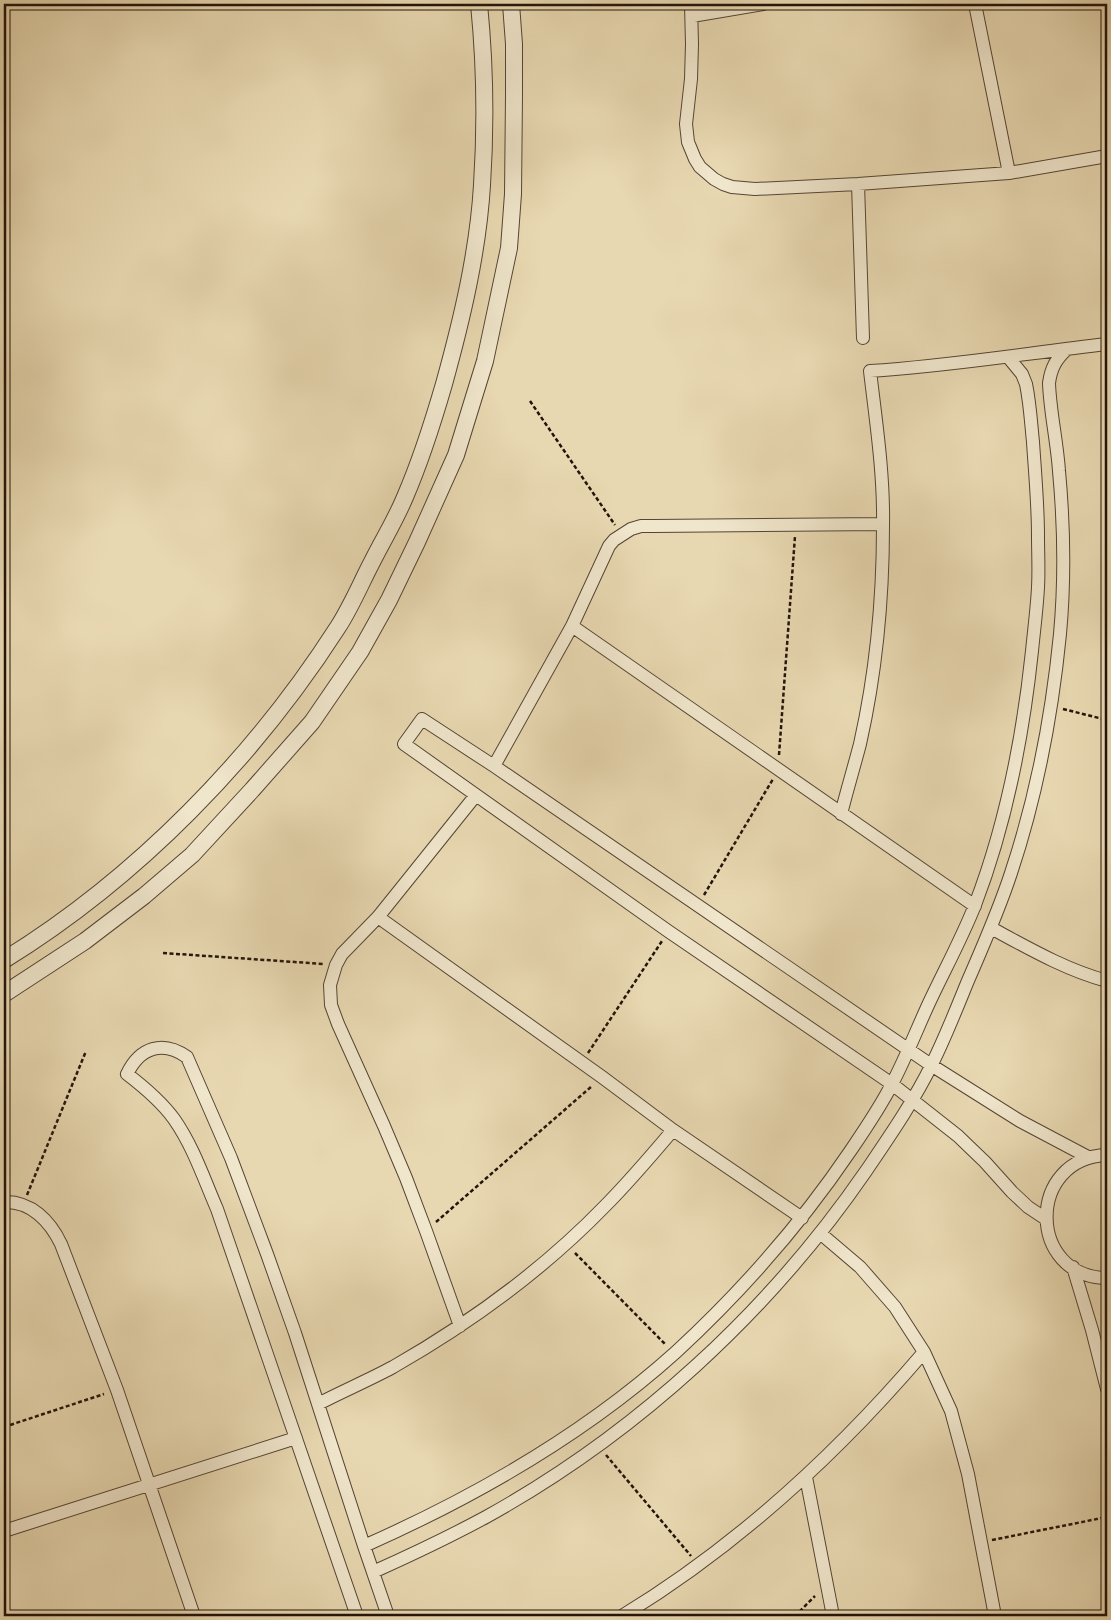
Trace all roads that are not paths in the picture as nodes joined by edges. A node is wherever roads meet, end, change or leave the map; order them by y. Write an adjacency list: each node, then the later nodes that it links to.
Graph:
1 (479, 4): 23 (street)
2 (511, 4): 25 (street)
3 (763, 4): 5 (street)
4 (975, 4): 7 (street)
5 (691, 10): 8 (street)
6 (1107, 156): 7 (street)
7 (1009, 173): 8 (street)
8 (858, 184): 9 (street)
9 (864, 338)
10 (1107, 344): 11 (street)
11 (1067, 349): 12 (street); 13 (street)
12 (1008, 357): 14 (street); 15 (street)
13 (1053, 420): 14 (street); 22 (street)
14 (1031, 423): 20 (street)
15 (884, 524): 16 (street); 19 (street)
16 (572, 626): 17 (street); 19 (street)
17 (494, 766): 18 (street); 26 (street)
18 (476, 795): 21 (street); 28 (street)
19 (841, 814): 20 (street)
20 (975, 906): 26 (street)
21 (378, 918): 30 (street); 39 (street)
22 (991, 928): 24 (street); 27 (street)
23 (4, 960)
24 (1107, 981)
25 (4, 994)
26 (907, 1049): 27 (street); 28 (street)
27 (931, 1065): 29 (street); 32 (street)
28 (892, 1084): 29 (street); 34 (street)
29 (912, 1100): 35 (street); 36 (street)
30 (673, 1130): 34 (street); 39 (street)
31 (1107, 1155): 32 (street)
32 (1088, 1158): 35 (street)
33 (4, 1202): 45 (street)
34 (802, 1218): 47 (street)
35 (1046, 1219): 37 (street)
36 (820, 1232): 40 (street); 48 (street)
37 (1073, 1267): 38 (street); 41 (street)
38 (1107, 1278)
39 (460, 1326): 42 (street)
40 (924, 1352): 44 (street); 54 (street)
41 (1107, 1389)
42 (318, 1404): 43 (street); 47 (street)
43 (296, 1438): 45 (street); 50 (street)
44 (806, 1477): 52 (street); 53 (street)
45 (149, 1485): 46 (street); 49 (street)
46 (4, 1532)
47 (364, 1546): 48 (street)
48 (373, 1572): 51 (street)
49 (194, 1616)
50 (357, 1616)
51 (388, 1616)
52 (622, 1616)
53 (833, 1616)
54 (995, 1616)

